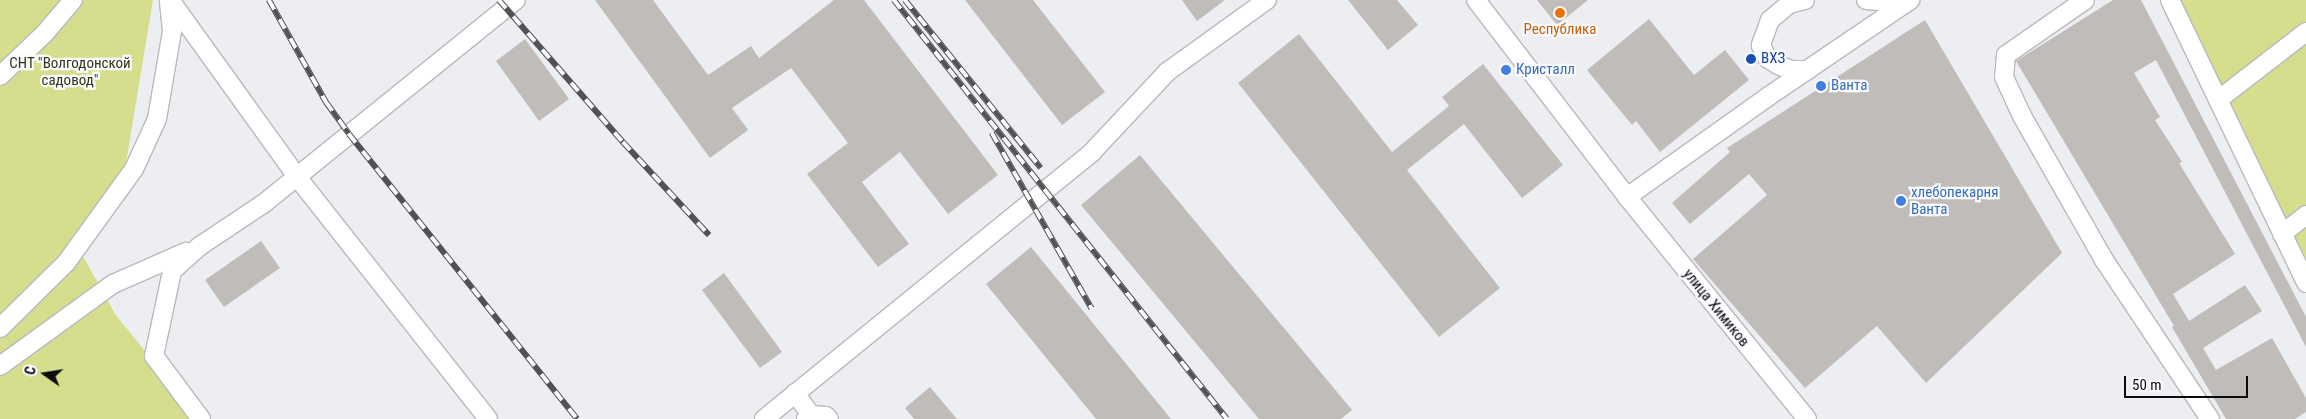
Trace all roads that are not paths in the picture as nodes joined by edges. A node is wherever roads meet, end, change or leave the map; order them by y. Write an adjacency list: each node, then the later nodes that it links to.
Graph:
1 (73, 0): 13 (street)
2 (170, 0): 15 (street); 21 (street)
3 (516, 0): 15 (street)
4 (1267, 0): 23 (street)
5 (1476, 0): 16 (street, улица Химиков)
6 (1805, 0): 12 (street)
7 (1866, 0): 10 (street)
8 (2085, 0): 30 (street)
9 (2170, 0): 14 (street)
10 (1908, 2): 12 (street)
11 (2306, 32): 14 (street)
12 (1808, 70): 16 (street)
13 (0, 76)
14 (2218, 100): 18 (street)
15 (297, 177): 19 (street); 26 (street)
16 (1627, 197): 29 (street, улица Химиков)
17 (2306, 215): 18 (street)
18 (2282, 234): 20 (street)
19 (200, 246): 22 (street); 25 (street)
20 (2306, 283)
21 (0, 328)
22 (0, 366)
23 (795, 393): 24 (street); 27 (street)
24 (808, 417): 28 (street)
25 (201, 419)
26 (488, 419)
27 (764, 419)
28 (829, 419)
29 (1807, 419)
30 (2210, 419)

